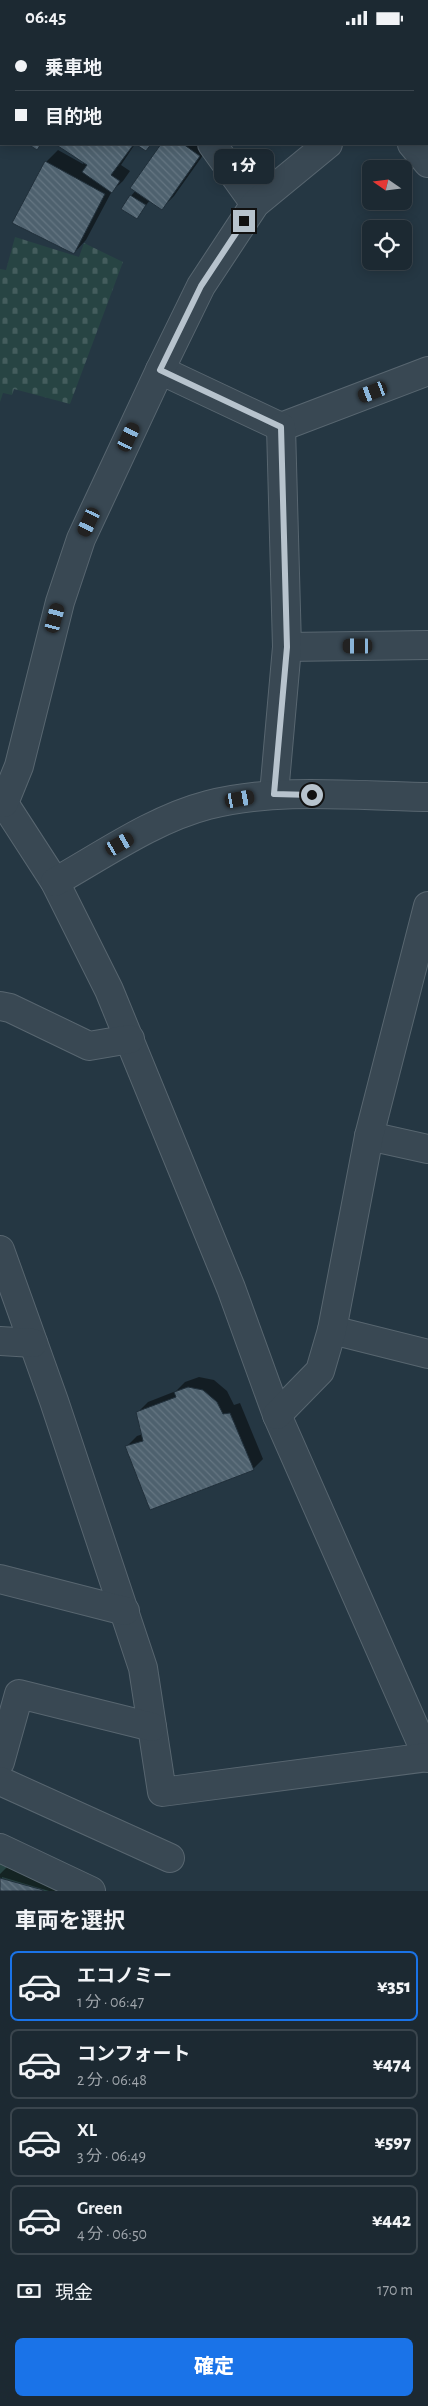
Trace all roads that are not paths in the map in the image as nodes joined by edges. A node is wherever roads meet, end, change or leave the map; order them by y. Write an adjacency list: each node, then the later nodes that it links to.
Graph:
1 (213, 145): 5 (street)
2 (327, 145): 5 (street)
3 (413, 145): 4 (street)
4 (428, 163)
5 (255, 204): 6 (street)
6 (160, 370): 8 (street); 13 (street)
7 (428, 371): 8 (street)
8 (281, 427): 10 (street)
9 (428, 645): 10 (street)
10 (287, 647): 11 (street)
11 (274, 794): 12 (street); 14 (street)
12 (428, 797)
13 (2, 800): 14 (street)
14 (55, 882): 18 (street)
15 (428, 906): 16 (street)
16 (419, 970): 19 (street)
17 (0, 1006): 18 (street)
18 (130, 1039): 26 (street)
19 (369, 1136): 20 (street); 22 (street)
20 (428, 1149)
21 (0, 1249): 24 (street)
22 (332, 1330): 25 (street); 26 (street)
23 (0, 1341): 24 (street)
24 (33, 1343): 28 (street)
25 (428, 1354)
26 (277, 1415): 30 (street)
27 (0, 1579): 28 (street)
28 (124, 1611): 29 (street)
29 (152, 1727): 30 (street); 31 (street)
30 (428, 1758)
31 (0, 1762)
32 (0, 1781): 34 (street)
33 (0, 1847): 35 (street)
34 (170, 1858)
35 (91, 1891)

